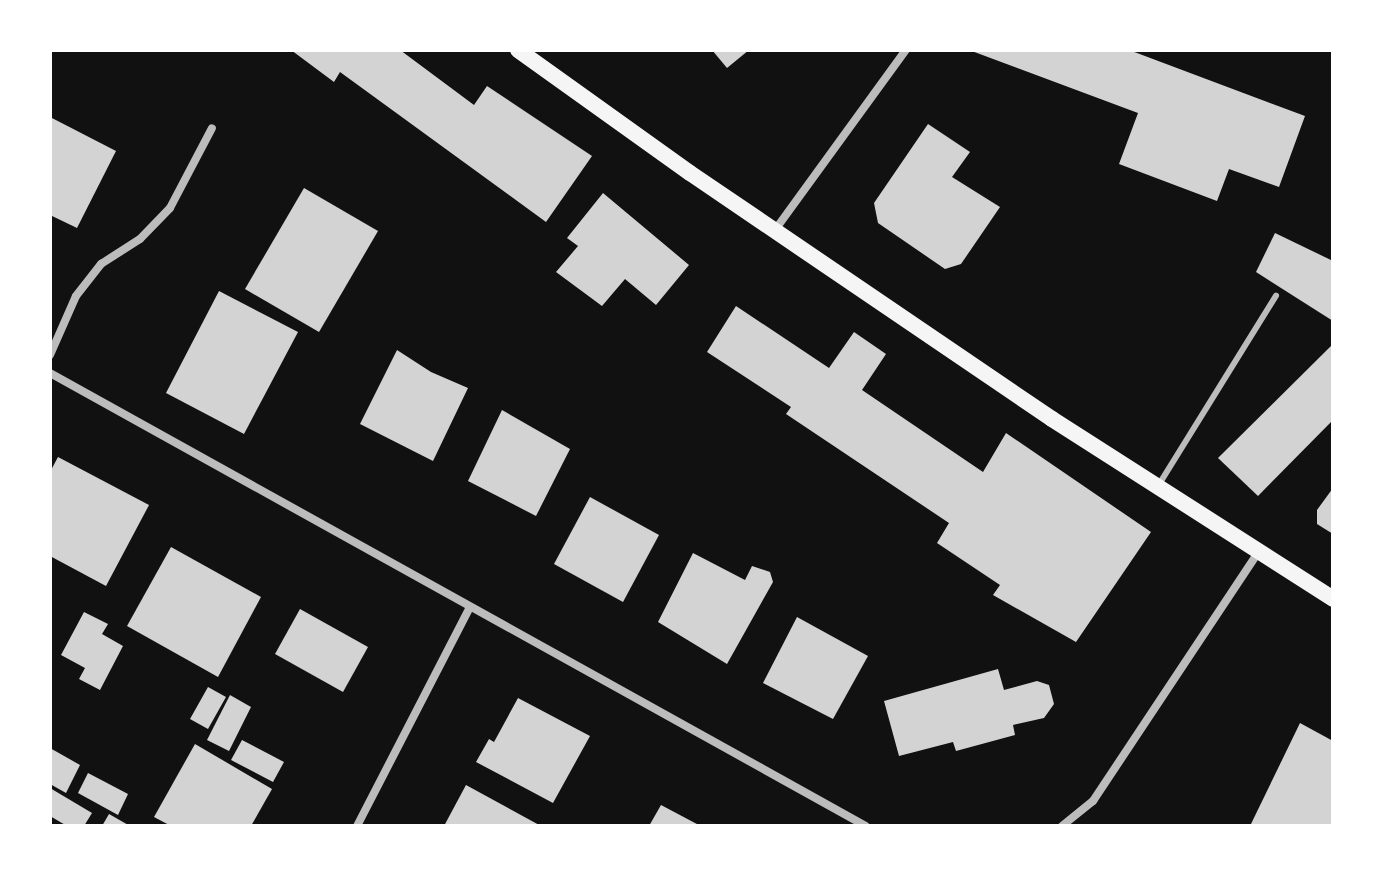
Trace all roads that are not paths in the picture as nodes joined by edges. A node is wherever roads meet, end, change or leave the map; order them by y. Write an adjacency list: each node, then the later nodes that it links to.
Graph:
1 (518, 50): 4 (main road)
2 (906, 50): 4 (street)
3 (212, 128): 6 (street)
4 (775, 230): 8 (main road)
5 (1276, 296): 8 (lane)
6 (50, 355)
7 (50, 373): 11 (street)
8 (1158, 486): 9 (main road)
9 (1258, 553): 10 (main road); 14 (street)
10 (1333, 599)
11 (470, 607): 12 (street); 13 (street)
12 (357, 826)
13 (866, 826)
14 (1062, 826)

